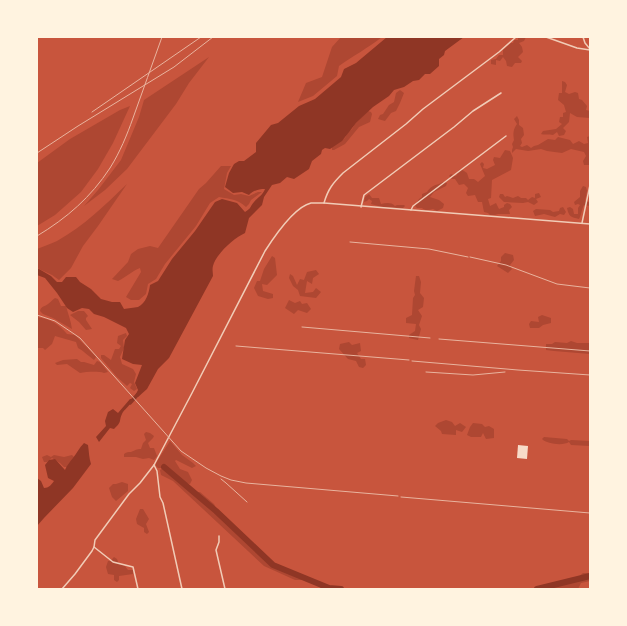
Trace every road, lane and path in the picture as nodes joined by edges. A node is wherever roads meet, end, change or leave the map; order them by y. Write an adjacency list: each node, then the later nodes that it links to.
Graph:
1 (516, 37): 8 (street)
2 (546, 37): 4 (street)
3 (584, 37): 4 (street)
4 (590, 50)
5 (501, 93): 9 (street)
6 (506, 136): 10 (street)
7 (590, 185): 11 (street)
8 (324, 203): 9 (street); 13 (street)
9 (361, 206): 10 (street)
10 (410, 210): 11 (street)
11 (582, 223): 12 (street)
12 (590, 224)
13 (154, 465): 15 (street); 18 (street)
14 (219, 536): 19 (street)
15 (94, 547): 16 (street); 17 (street)
16 (62, 589)
17 (138, 589)
18 (182, 589)
19 (225, 589)

